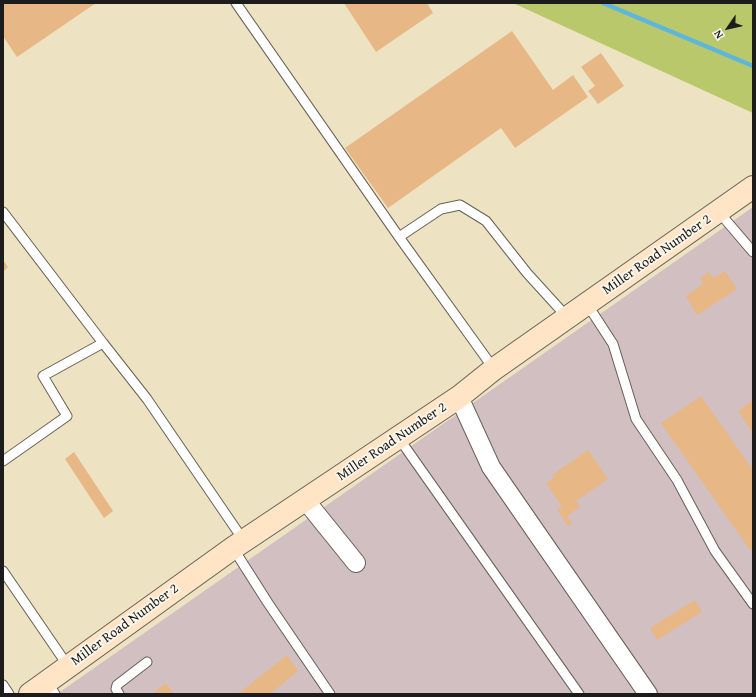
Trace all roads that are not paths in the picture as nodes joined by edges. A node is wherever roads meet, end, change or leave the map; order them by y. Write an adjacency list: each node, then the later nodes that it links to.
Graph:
1 (236, 3): 5 (lane)
2 (753, 187): 3 (main road, Miller Road Number 2)
3 (718, 211): 6 (lane); 7 (main road, Miller Road Number 2)
4 (3, 212): 9 (lane)
5 (399, 237): 8 (lane); 10 (lane)
6 (753, 252)
7 (587, 304): 8 (main road, Miller Road Number 2); 18 (lane)
8 (567, 317): 10 (main road, Miller Road Number 2)
9 (103, 343): 13 (lane); 15 (lane)
10 (494, 368): 11 (main road, Miller Road Number 2)
11 (459, 397): 12 (main road, Miller Road Number 2); 27 (street)
12 (398, 437): 14 (main road, Miller Road Number 2); 26 (lane)
13 (3, 461)
14 (306, 501): 15 (main road, Miller Road Number 2); 16 (street)
15 (238, 544): 20 (main road, Miller Road Number 2); 25 (lane)
16 (356, 563)
17 (3, 571): 20 (lane)
18 (753, 604)
19 (147, 662): 24 (lane)
20 (68, 666): 22 (main road, Miller Road Number 2)
21 (3, 685): 23 (lane)
22 (44, 690)
23 (9, 694)
24 (120, 694)
25 (330, 694)
26 (579, 694)
27 (648, 694)

